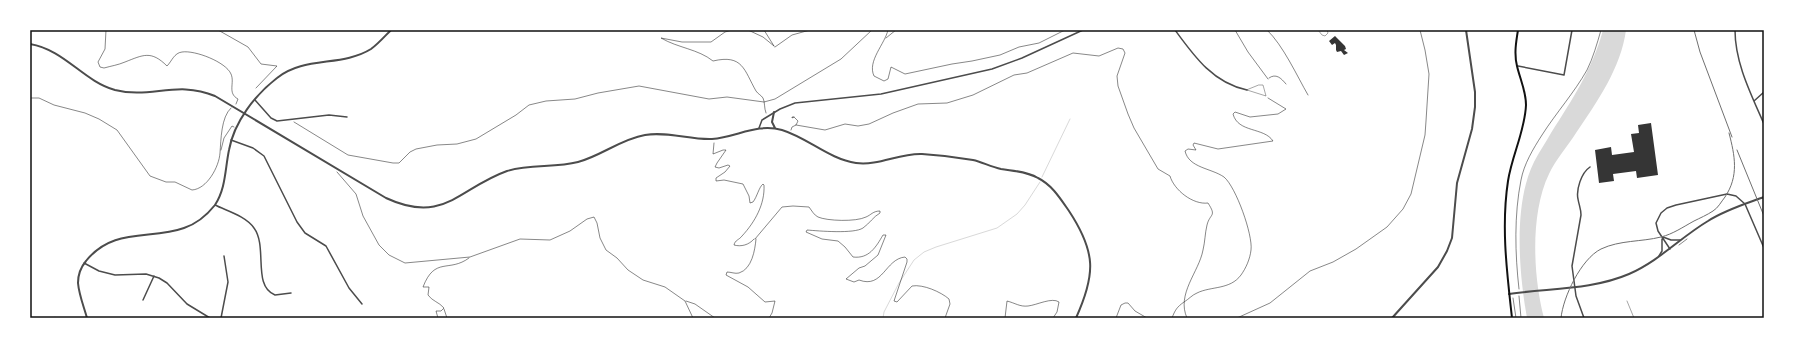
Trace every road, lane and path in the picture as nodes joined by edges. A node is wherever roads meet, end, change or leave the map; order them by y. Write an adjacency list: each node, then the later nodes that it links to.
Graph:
1 (106, 30): 42 (path)
2 (218, 30): 33 (path)
3 (318, 30): 4 (path)
4 (331, 30)
5 (391, 30): 39 (street)
6 (732, 30): 41 (path)
7 (748, 30): 28 (path)
8 (764, 30): 28 (path)
9 (810, 30): 28 (path)
10 (872, 30): 41 (path)
11 (888, 30): 26 (path)
12 (896, 30): 26 (path)
13 (1065, 30): 26 (path)
14 (1083, 30): 43 (street)
15 (1176, 30): 34 (street)
16 (1235, 30): 30 (path)
17 (1267, 30): 37 (path)
18 (1318, 30): 19 (lane)
19 (1327, 30)
20 (1420, 30): 101 (path)
21 (1466, 30): 102 (street)
22 (1518, 30): 29 (main road)
23 (1572, 30): 29 (street)
24 (1601, 30): 71 (path)
25 (1735, 30): 40 (street)
26 (885, 38)
27 (30, 44): 42 (street)
28 (775, 47)
29 (1517, 66): 74 (main road)
30 (1268, 79): 31 (path); 32 (path)
31 (1286, 84)
32 (1263, 85): 34 (lane); 36 (lane)
33 (256, 88)
34 (1247, 90): 36 (lane)
35 (1764, 92): 40 (street)
36 (1266, 96): 80 (path)
37 (1308, 96)
38 (30, 98): 56 (path)
39 (255, 100): 47 (street); 50 (street)
40 (1754, 101): 48 (street)
41 (764, 102): 44 (path); 47 (path)
42 (234, 106): 56 (path); 57 (street)
43 (774, 112): 44 (street); 52 (street)
44 (768, 116): 51 (street)
45 (347, 117): 47 (street)
46 (794, 117): 49 (path)
47 (291, 121)
48 (1764, 124)
49 (796, 125): 53 (path); 80 (path)
50 (236, 128): 55 (street); 56 (path)
51 (759, 128): 52 (street); 54 (street)
52 (775, 128): 53 (street)
53 (790, 133): 96 (street)
54 (716, 138): 57 (street); 63 (path)
55 (231, 140): 60 (street); 81 (street)
56 (220, 151)
57 (333, 166): 67 (path)
58 (1590, 167): 72 (street)
59 (1764, 197): 62 (street)
60 (215, 204): 69 (street); 73 (street)
61 (1661, 237): 62 (street); 64 (street); 65 (street); 68 (street)
62 (1685, 237): 65 (street)
63 (755, 239): 90 (path); 93 (path)
64 (1764, 248)
65 (1670, 249): 68 (street)
66 (224, 256): 85 (street)
67 (470, 257): 78 (path); 82 (path)
68 (1658, 258): 72 (street)
69 (84, 263): 70 (street); 83 (street)
70 (154, 276): 77 (street); 84 (street)
71 (1518, 287)
72 (1574, 287): 74 (street); 106 (street)
73 (291, 293)
74 (1509, 294): 103 (main road)
75 (1514, 295): 104 (path)
76 (1519, 298): 105 (path)
77 (143, 300)
78 (685, 301): 88 (path); 89 (path)
79 (1627, 301): 107 (lane)
80 (1184, 302): 99 (path); 100 (path)
81 (362, 304)
82 (444, 308): 86 (path); 87 (path)
83 (87, 318)
84 (210, 318)
85 (221, 318)
86 (438, 318)
87 (447, 318)
88 (693, 318)
89 (715, 318)
90 (768, 318)
91 (884, 318): 92 (path)
92 (891, 318)
93 (945, 318)
94 (1005, 318): 95 (path)
95 (1053, 318)
96 (1076, 318)
97 (1116, 318): 98 (path)
98 (1147, 318)
99 (1172, 318)
100 (1187, 318)
101 (1237, 318)
102 (1392, 318)
103 (1512, 318)
104 (1516, 318)
105 (1521, 318)
106 (1584, 318)
107 (1634, 318)

